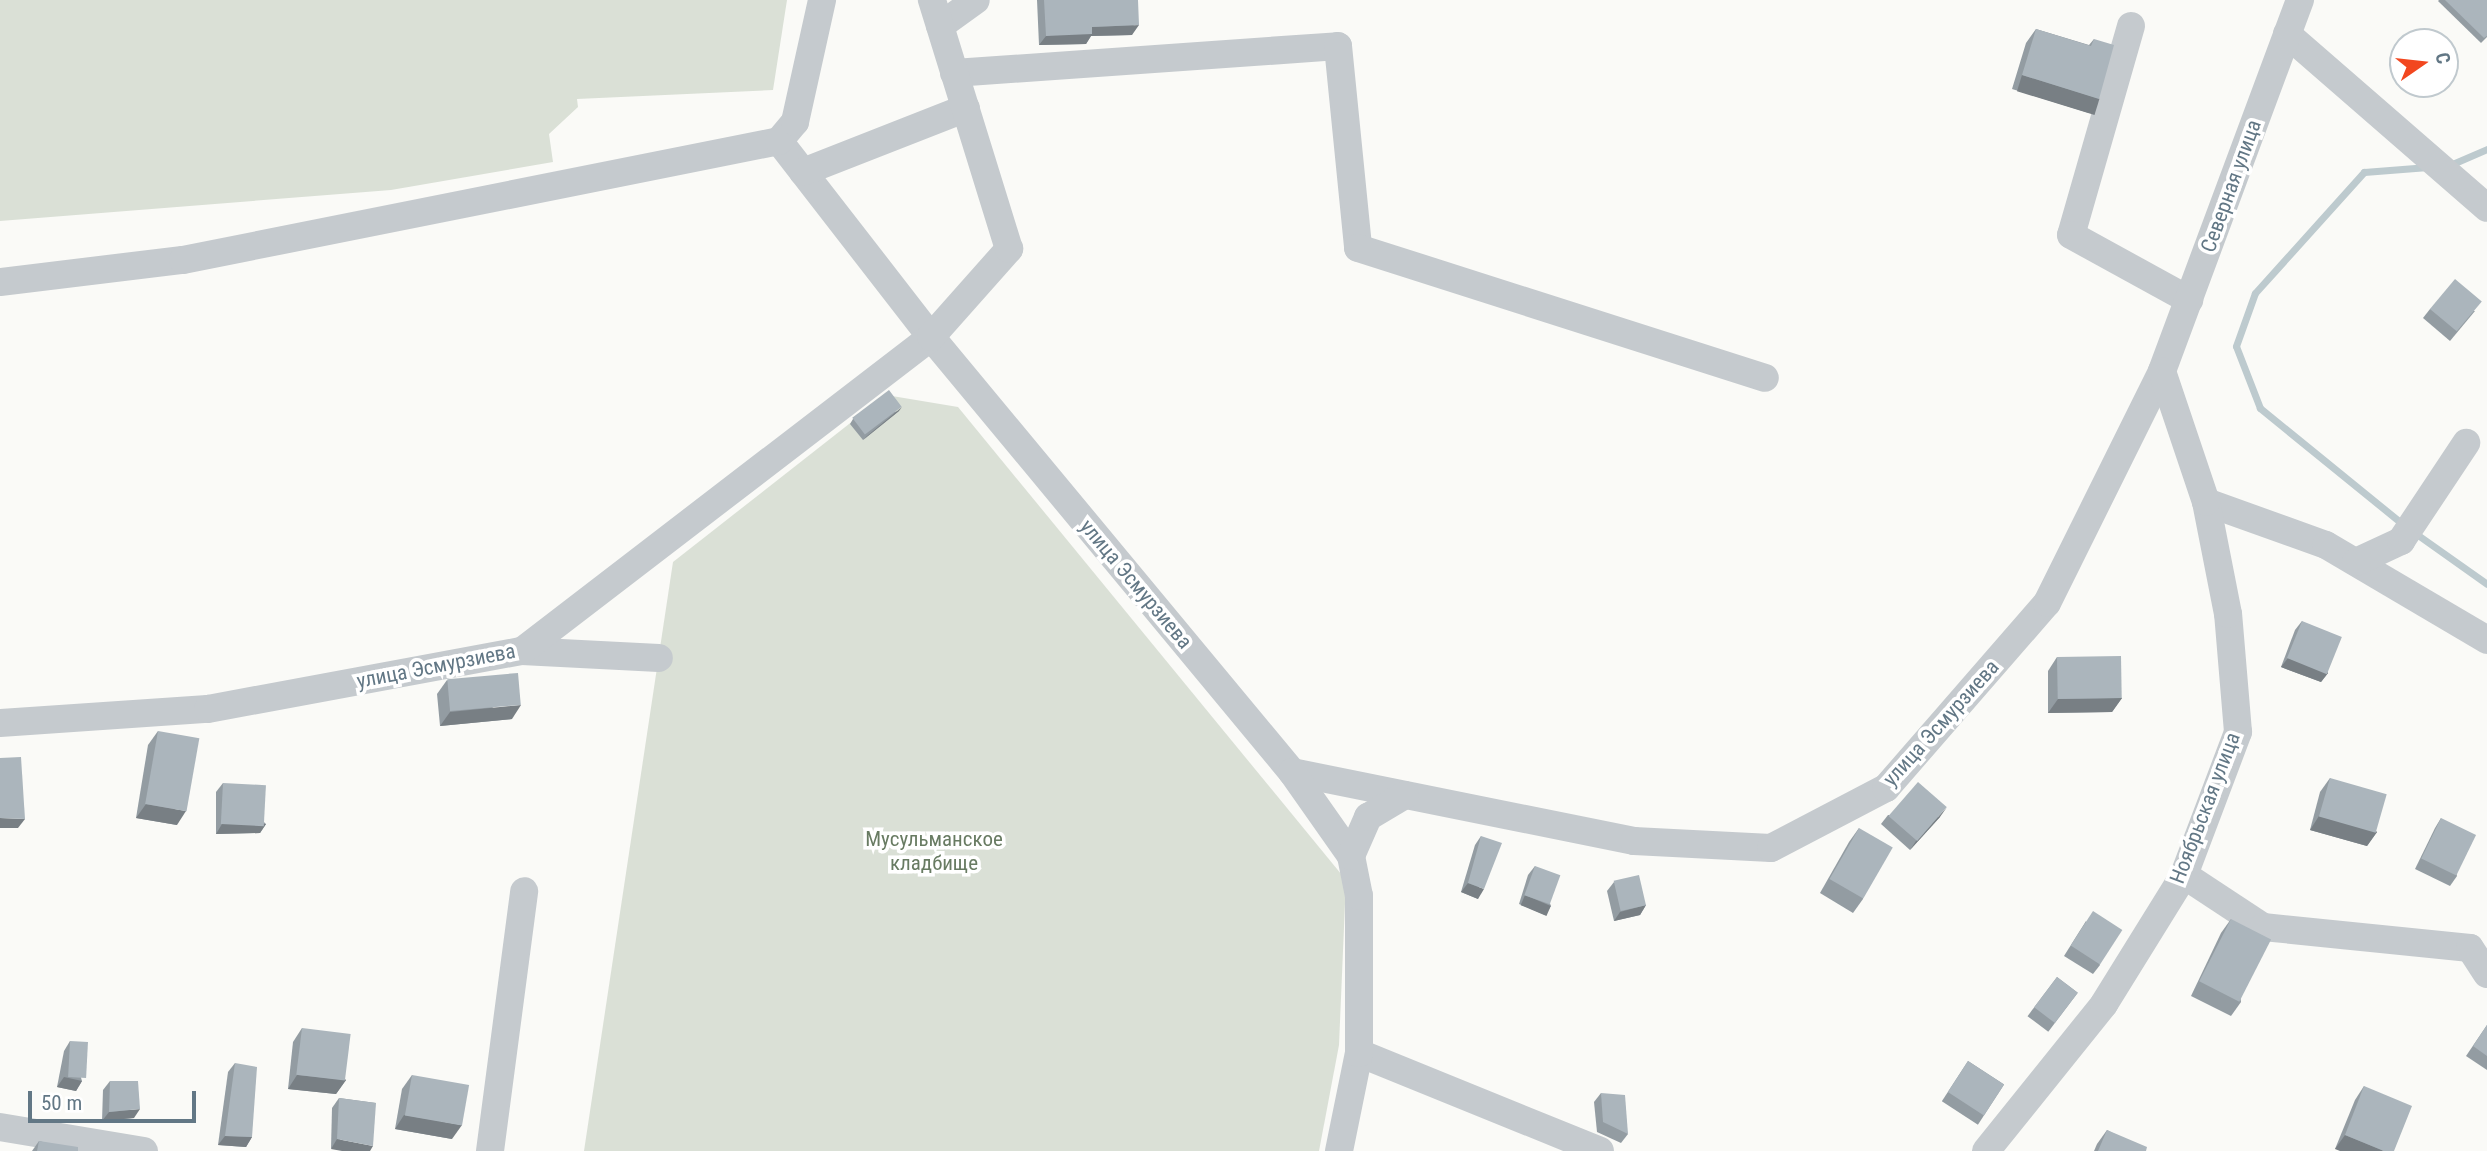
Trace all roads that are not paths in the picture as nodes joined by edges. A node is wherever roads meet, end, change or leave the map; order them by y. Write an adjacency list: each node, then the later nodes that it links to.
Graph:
1 (822, 0): 9 (street)
2 (976, 0): 4 (street)
3 (2300, 0): 6 (street, Северная улица)
4 (936, 13): 7 (street)
5 (2131, 26): 13 (street)
6 (2287, 34): 11 (street); 13 (street, Северная улица)
7 (954, 73): 8 (street); 16 (street)
8 (965, 108): 10 (street); 14 (street)
9 (779, 141): 10 (street); 12 (street)
10 (803, 172): 14 (street)
11 (2487, 208)
12 (0, 282)
13 (2189, 300): 15 (street, Северная улица)
14 (931, 337): 21 (street, улица Эсмурзиева); 24 (street, улица Эсмурзиева)
15 (2162, 371): 18 (street, Ноябрьская улица); 25 (street, улица Эсмурзиева)
16 (1765, 378)
17 (2466, 443): 19 (street)
18 (2206, 502): 19 (street); 27 (street, Ноябрьская улица)
19 (2356, 562): 20 (street)
20 (2487, 640)
21 (522, 652): 22 (street); 23 (street, улица Эсмурзиева)
22 (659, 657)
23 (0, 723)
24 (1292, 772): 25 (street, улица Эсмурзиева); 26 (street)
25 (1405, 795): 26 (street)
26 (1352, 856): 30 (street)
27 (2184, 875): 29 (street); 36 (street, Ноябрьская улица)
28 (524, 891): 33 (street)
29 (2487, 974)
30 (1359, 1053): 34 (street); 35 (street)
31 (0, 1127): 32 (street)
32 (144, 1151)
33 (490, 1151)
34 (1339, 1151)
35 (1600, 1151)
36 (1986, 1151)

